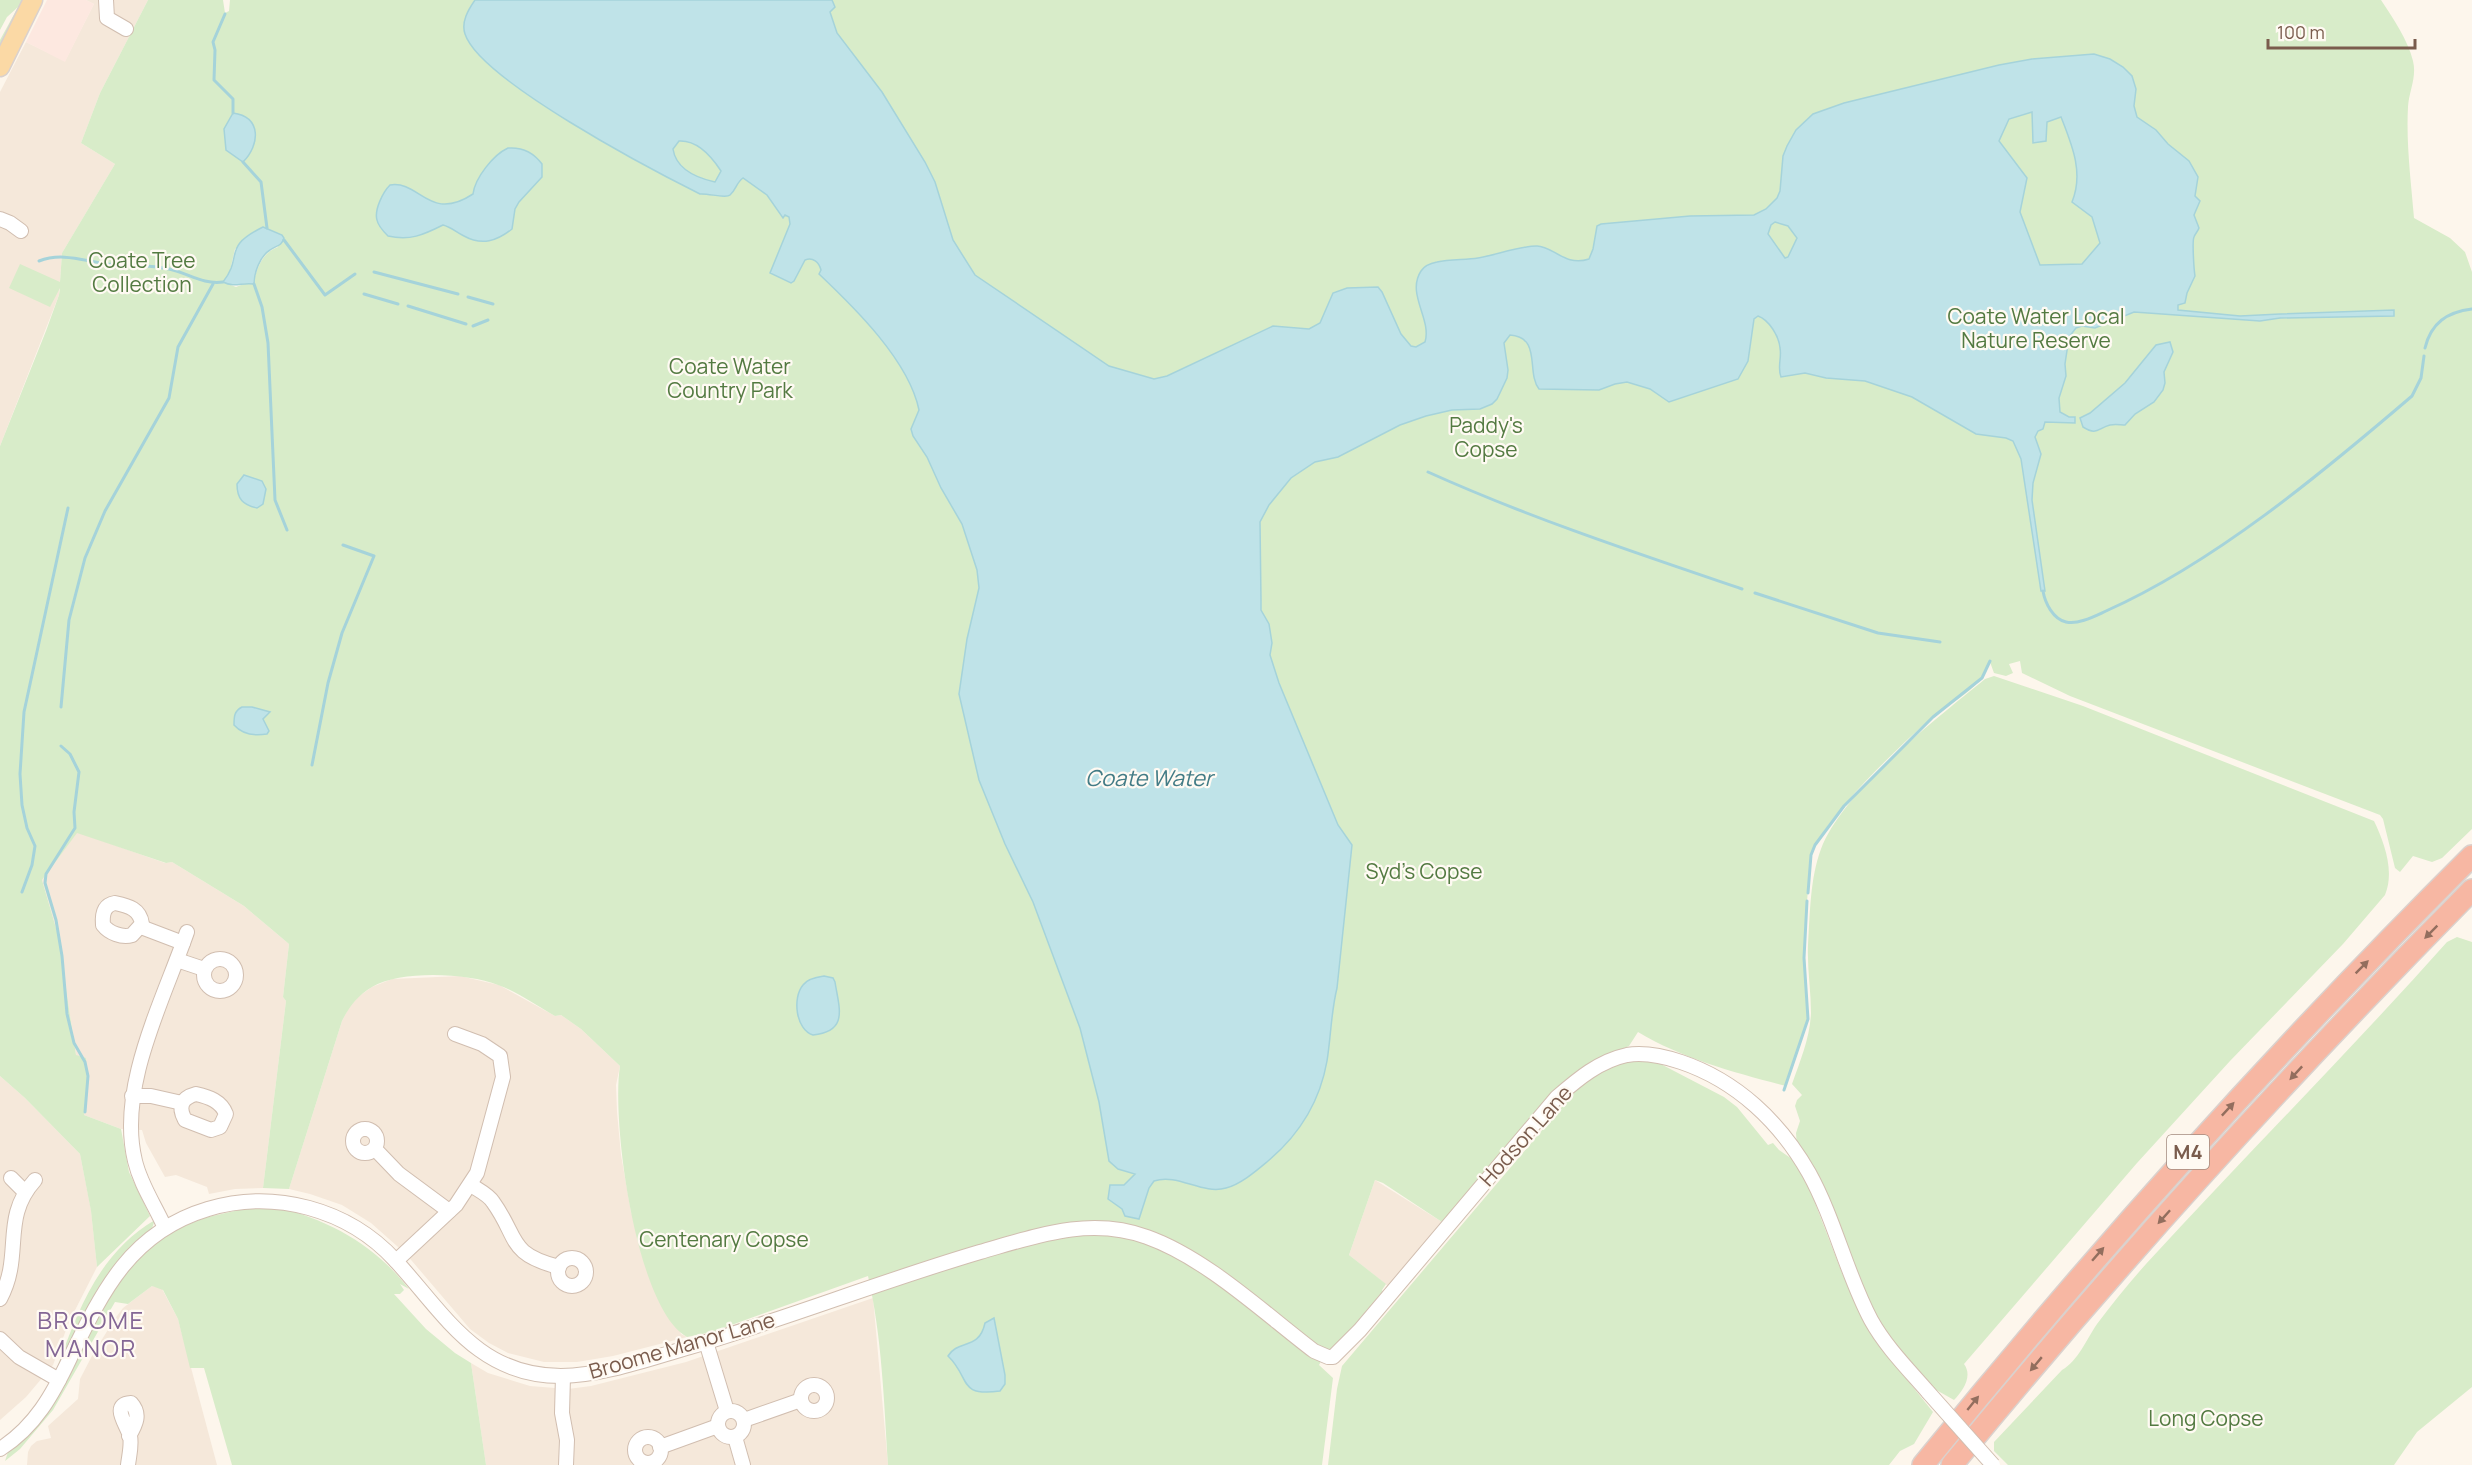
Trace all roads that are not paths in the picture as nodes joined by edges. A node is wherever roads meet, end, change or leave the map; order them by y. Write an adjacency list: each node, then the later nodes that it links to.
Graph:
1 (33, 0): 4 (main road)
2 (106, 0): 3 (street)
3 (126, 29)
4 (0, 67)
5 (0, 219): 6 (street)
6 (21, 231)
7 (2472, 856): 41 (highway, M4, one-way to 7)
8 (2472, 890): 42 (highway, M4, one-way to 42)
9 (141, 927): 10 (street)
10 (177, 960): 11 (street); 13 (street)
11 (204, 969)
12 (462, 1041): 18 (street)
13 (132, 1096): 14 (street); 21 (street)
14 (182, 1103)
15 (375, 1149): 20 (street)
16 (11, 1178): 19 (street)
17 (35, 1180): 19 (street)
18 (471, 1185): 20 (street); 23 (street)
19 (23, 1190): 24 (street)
20 (449, 1211): 22 (street)
21 (165, 1228): 22 (street, Broome Manor Lane); 29 (street, Broome Manor Lane)
22 (396, 1261): 28 (street, Broome Manor Lane)
23 (559, 1267)
24 (0, 1299)
25 (0, 1339): 29 (street)
26 (706, 1342): 27 (street, Broome Manor Lane); 28 (street, Broome Manor Lane); 31 (street)
27 (1314, 1351): 43 (street, Hodson Lane, bridge)
28 (563, 1376): 39 (street)
29 (59, 1380): 37 (street, Broome Manor Lane)
30 (801, 1400): 32 (street)
31 (727, 1411): 32 (street); 33 (street)
32 (744, 1420): 35 (street)
33 (718, 1426): 35 (street); 36 (street)
34 (129, 1436): 38 (street)
35 (735, 1437): 40 (street)
36 (660, 1447)
37 (0, 1449)
38 (128, 1465)
39 (566, 1465)
40 (743, 1465)
41 (1923, 1465)
42 (1952, 1465)
43 (1993, 1465)

